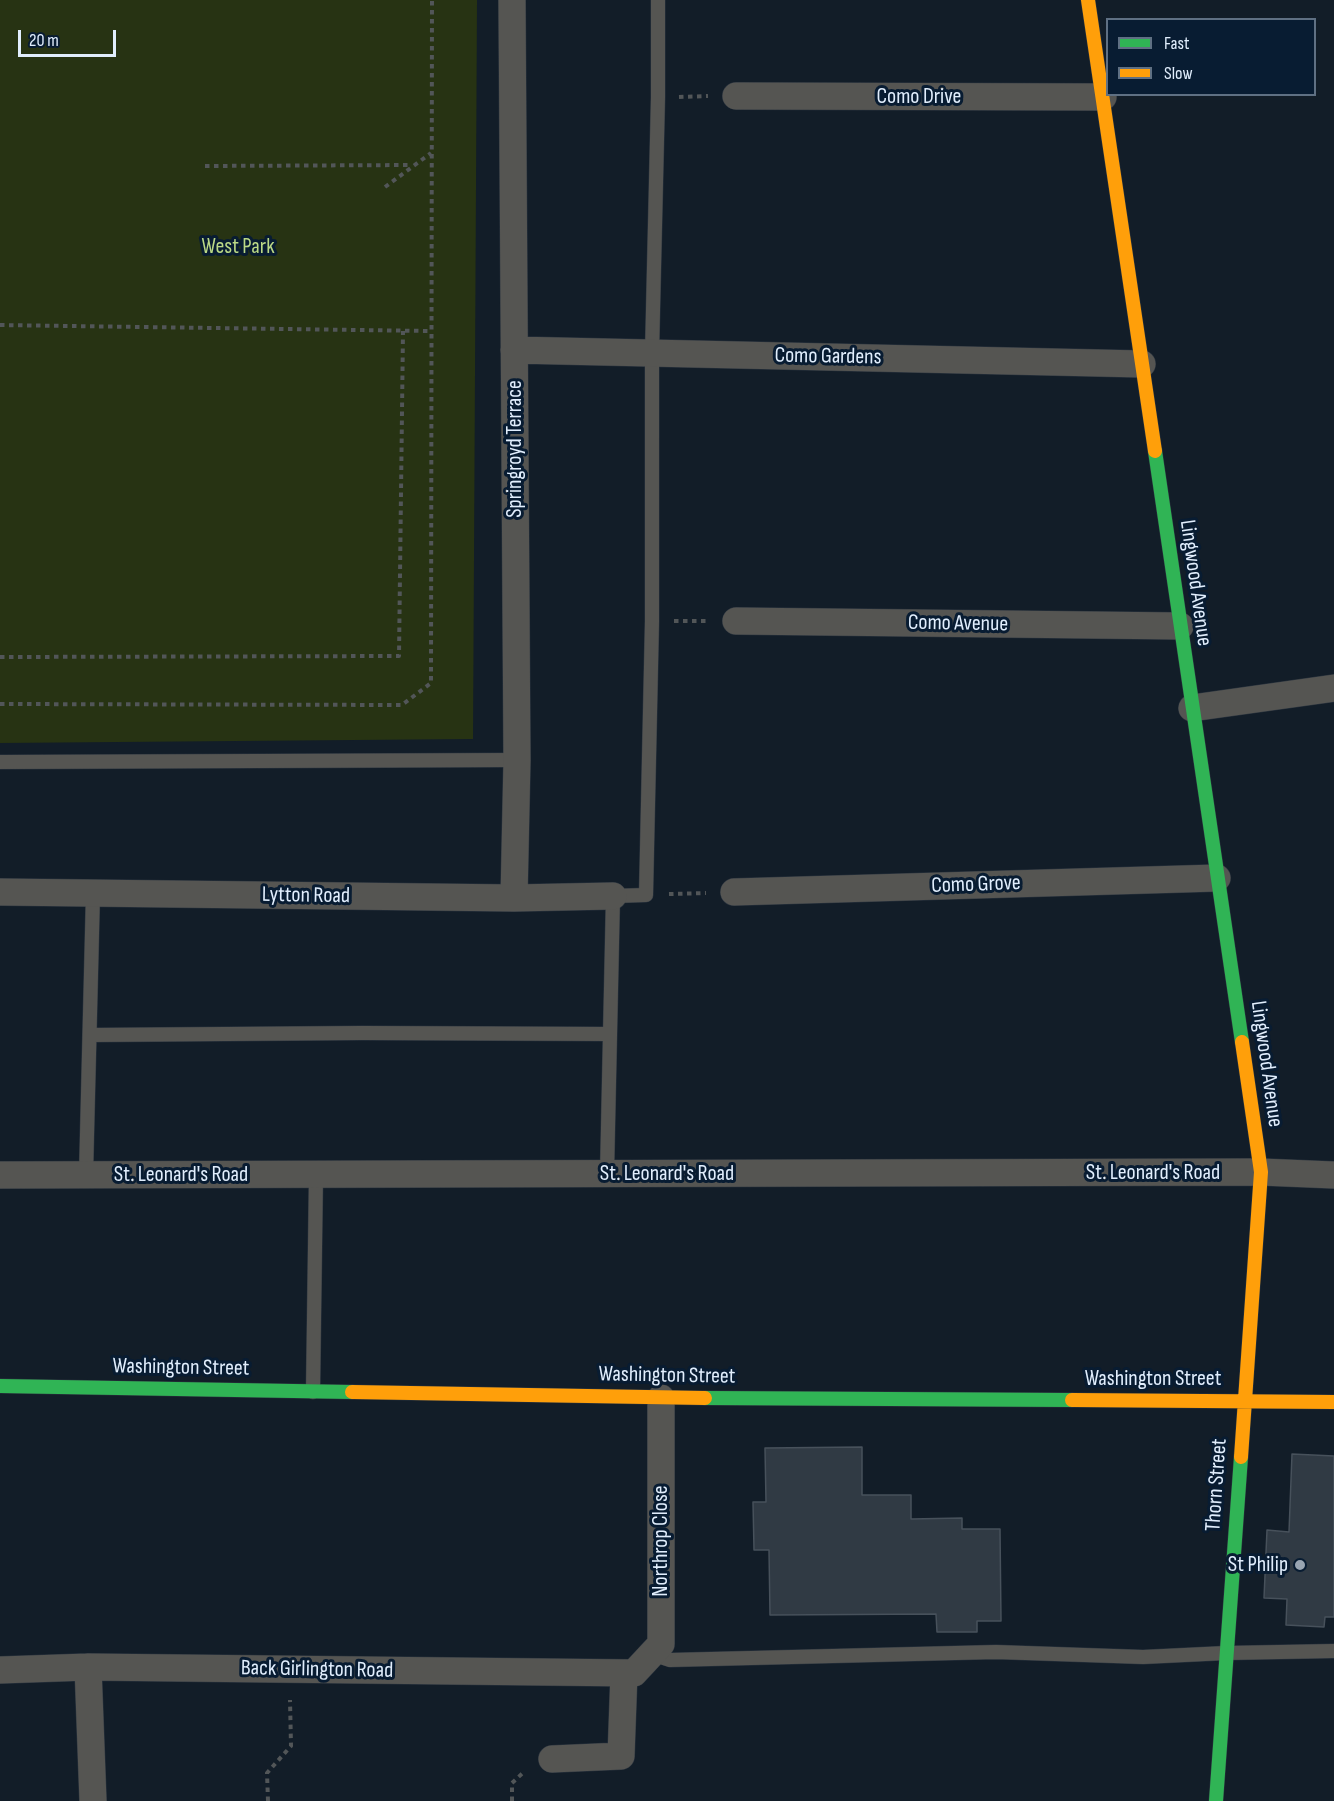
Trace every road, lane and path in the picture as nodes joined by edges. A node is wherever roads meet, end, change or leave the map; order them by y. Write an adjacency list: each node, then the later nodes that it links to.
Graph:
1 (432, 0): 8 (path)
2 (512, 0): 15 (street, Springroyd Terrace)
3 (658, 0): 6 (lane)
4 (1088, 0): 7 (street, Lingwood Avenue)
5 (736, 96): 6 (path); 7 (street, Como Drive)
6 (658, 97): 16 (lane)
7 (1103, 97): 17 (street, Lingwood Avenue)
8 (431, 152): 9 (path); 14 (path)
9 (412, 165): 10 (path); 11 (path)
10 (205, 166)
11 (385, 187)
12 (0, 325): 13 (path)
13 (403, 331): 14 (path); 21 (path)
14 (430, 331): 23 (path)
15 (514, 350): 16 (street, Como Gardens); 25 (street, Springroyd Terrace)
16 (652, 353): 17 (street, Como Gardens); 18 (lane)
17 (1142, 364): 20 (street, Lingwood Avenue)
18 (652, 621): 19 (path); 32 (lane)
19 (736, 621): 20 (street, Como Avenue)
20 (1180, 626): 24 (street, Lingwood Avenue)
21 (0, 657)
22 (1334, 688): 24 (street)
23 (0, 704)
24 (1192, 708): 27 (street, Lingwood Avenue)
25 (517, 760): 26 (lane); 33 (street, Springroyd Terrace)
26 (0, 762)
27 (1217, 878): 29 (street, Como Grove); 36 (street, Lingwood Avenue)
28 (0, 892): 30 (street, Lytton Road)
29 (734, 892): 32 (path)
30 (93, 893): 33 (street, Lytton Road); 35 (lane)
31 (613, 896): 32 (lane); 33 (street, Lytton Road); 34 (lane)
32 (646, 896)
33 (514, 898)
34 (610, 1034): 35 (lane); 37 (lane)
35 (90, 1035): 39 (lane)
36 (1261, 1172): 37 (street, St. Leonard's Road); 41 (street, St. Leonard's Road); 45 (street, Thorn Street)
37 (607, 1174): 40 (street, St. Leonard's Road)
38 (0, 1175): 39 (street, St. Leonard's Road)
39 (86, 1175): 40 (street, St. Leonard's Road)
40 (316, 1175): 43 (lane)
41 (1334, 1175)
42 (0, 1386): 43 (street, Washington Street)
43 (313, 1392): 44 (street, Washington Street)
44 (661, 1398): 45 (street, Washington Street); 50 (street, Northrop Close)
45 (1244, 1401): 46 (street, Washington Street); 48 (street, Thorn Street)
46 (1334, 1402)
47 (1334, 1651): 48 (lane)
48 (1226, 1653): 50 (lane); 56 (street, Thorn Street)
49 (88, 1667): 51 (street, Back Girlington Road); 52 (street, Back Girlington Road); 54 (street)
50 (637, 1667): 51 (street, Back Girlington Road); 53 (street, Northrop Close)
51 (289, 1669): 55 (path)
52 (0, 1670)
53 (552, 1759)
54 (93, 1801)
55 (268, 1801)
56 (1216, 1801)

